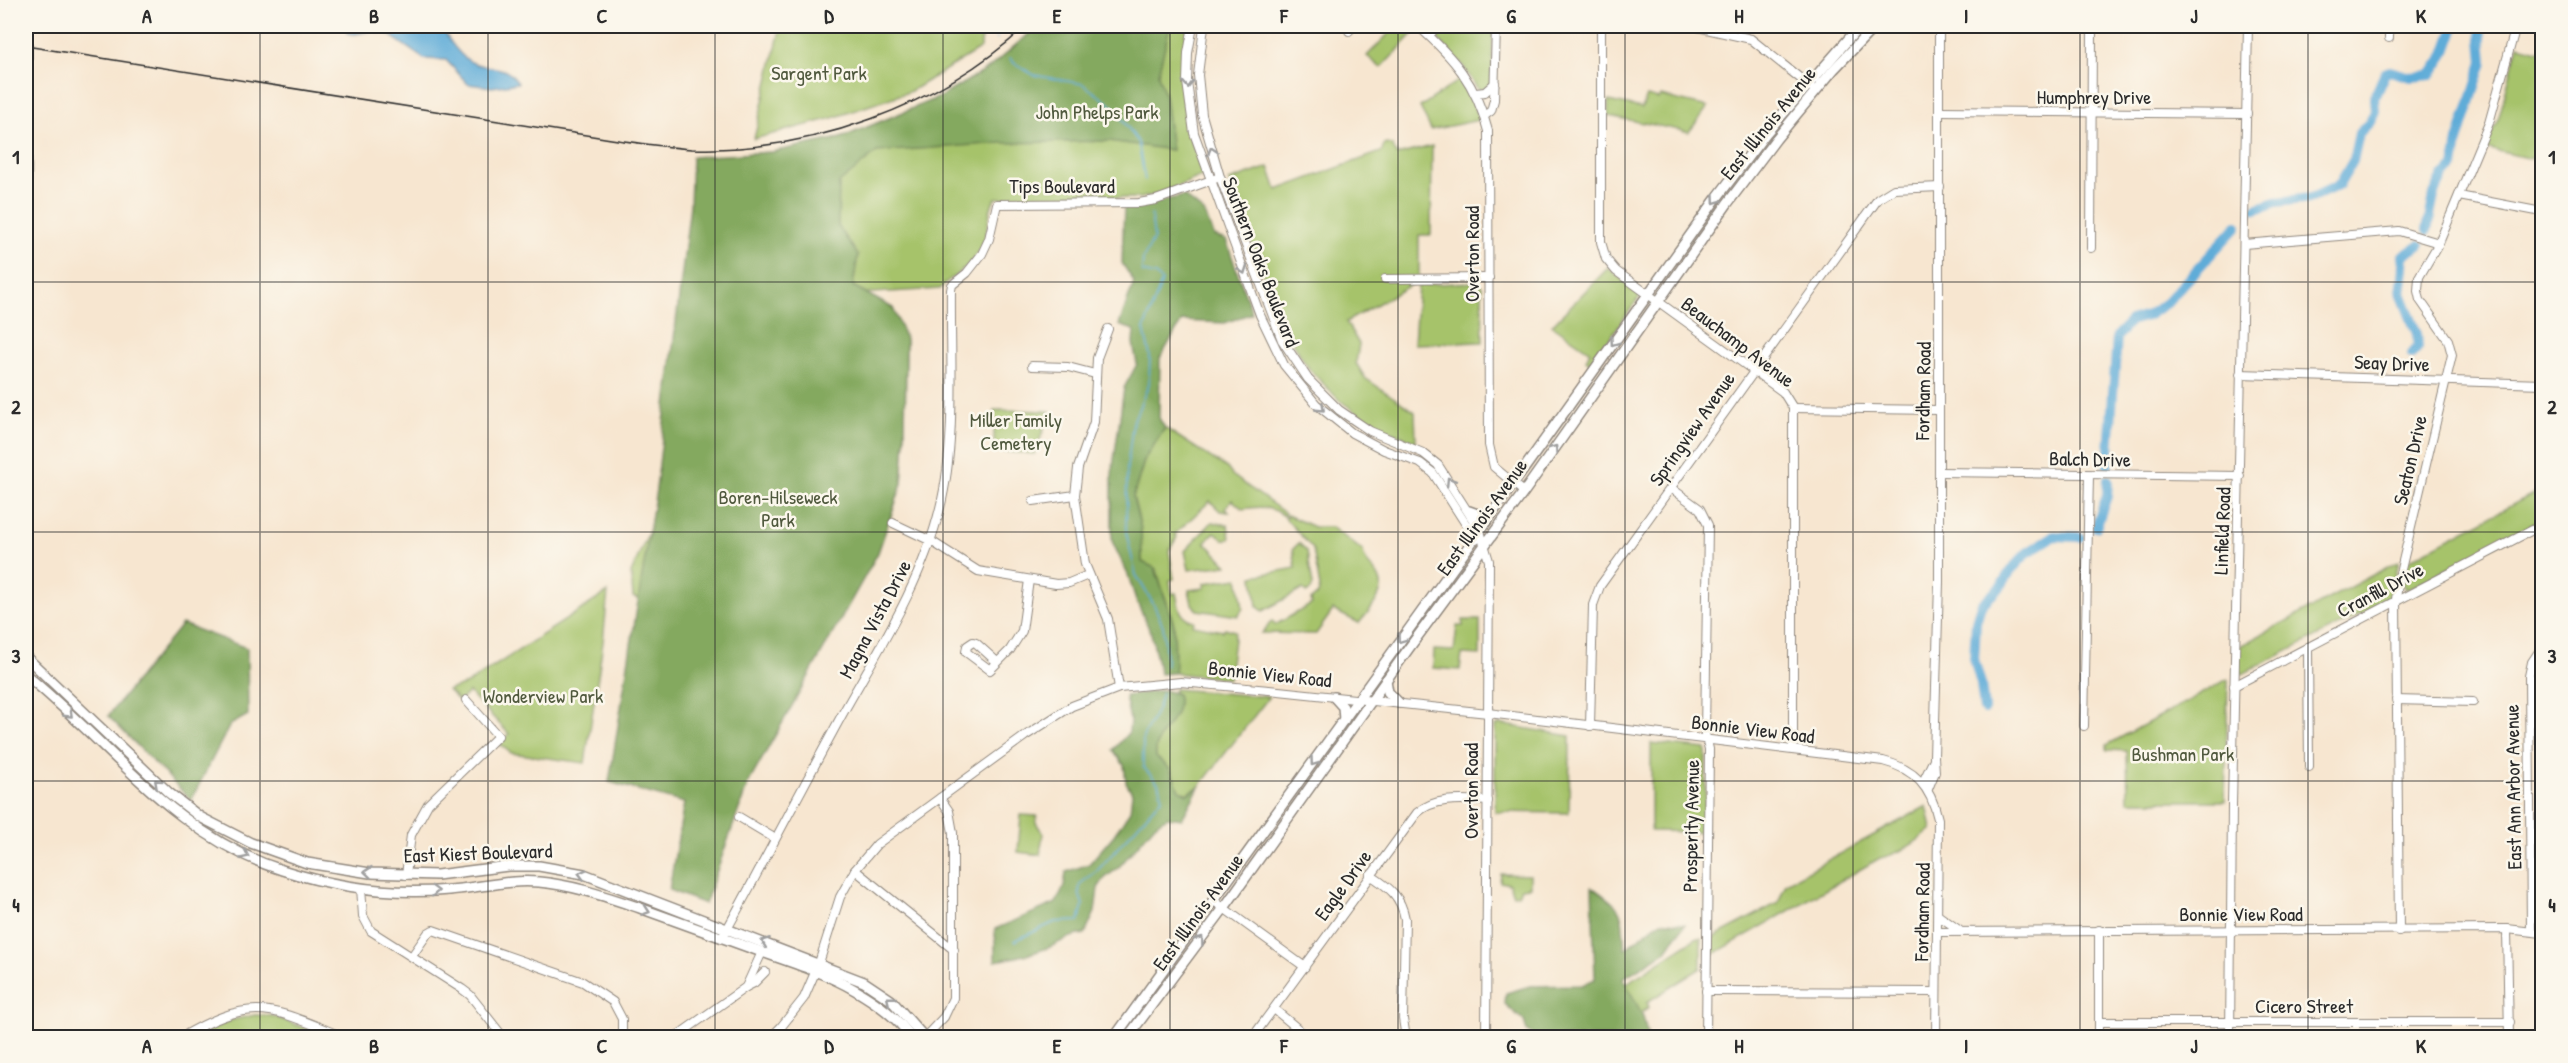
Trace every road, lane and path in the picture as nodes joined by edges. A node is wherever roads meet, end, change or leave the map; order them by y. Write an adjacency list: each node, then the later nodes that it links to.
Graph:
1 (1193, 26): 18 (street, Southern Oaks Boulevard)
2 (1204, 26): 19 (street, Southern Oaks Boulevard)
3 (1418, 26): 16 (street, Overton Road)
4 (1438, 26): 16 (street)
5 (1496, 26): 20 (street)
6 (1601, 26): 39 (street, Beauchamp Avenue)
7 (1693, 26): 21 (street)
8 (1860, 26): 21 (main road, East Illinois Avenue)
9 (1939, 26): 24 (street, Fordham Road)
10 (2092, 26): 25 (street)
11 (2248, 26): 26 (street, Linfield Road)
12 (2390, 26): 17 (street)
13 (2516, 26): 31 (street, Seaton Drive)
14 (1870, 27): 22 (main road, East Illinois Avenue)
15 (27, 28): 52 (street)
16 (1429, 36): 23 (street, Overton Road)
17 (2389, 38)
18 (1189, 46): 19 (street); 29 (street, Southern Oaks Boulevard, one-way to 29)
19 (1200, 48): 28 (street, Southern Oaks Boulevard, one-way to 19)
20 (1495, 83): 23 (street); 27 (street)
21 (1807, 84): 22 (street); 39 (main road, East Illinois Avenue, one-way to 39)
22 (1815, 91): 40 (main road, East Illinois Avenue)
23 (1476, 93): 27 (street, Overton Road)
24 (1940, 111): 25 (street, Humphrey Drive); 30 (street, Fordham Road)
25 (2090, 113): 26 (street, Humphrey Drive); 35 (street)
26 (2247, 114): 34 (street, Linfield Road)
27 (1484, 116): 36 (street, Overton Road)
28 (1220, 177): 29 (street, Tips Boulevard); 46 (street, Southern Oaks Boulevard)
29 (1211, 181): 38 (street, Tips Boulevard); 49 (street, Southern Oaks Boulevard, one-way to 49)
30 (1940, 188): 43 (street, Springview Avenue); 51 (street, Fordham Road)
31 (2459, 196): 32 (street); 33 (street, Seaton Drive)
32 (2542, 212)
33 (2439, 243): 34 (street); 47 (street, Seaton Drive)
34 (2244, 244): 45 (street, Linfield Road)
35 (2091, 248)
36 (1489, 278): 37 (street); 58 (street, Overton Road)
37 (1385, 279)
38 (952, 285): 68 (street, Magna Vista Drive)
39 (1648, 294): 40 (street, Beauchamp Avenue); 58 (main road, East Illinois Avenue, one-way to 58)
40 (1658, 302): 43 (street, Beauchamp Avenue); 60 (main road, East Illinois Avenue, one-way to 40)
41 (1108, 329): 44 (street)
42 (1032, 366): 44 (street)
43 (1754, 370): 50 (street, Beauchamp Avenue); 59 (street, Springview Avenue)
44 (1095, 374): 61 (street)
45 (2241, 374): 47 (street, Seay Drive); 57 (street, Linfield Road)
46 (1308, 379): 49 (street); 53 (street, Southern Oaks Boulevard)
47 (2445, 382): 48 (street, Seay Drive); 72 (street, Seaton Drive)
48 (2542, 384)
49 (1300, 386): 54 (street, Southern Oaks Boulevard, one-way to 54)
50 (1793, 408): 51 (street); 96 (street, Beauchamp Avenue)
51 (1939, 410): 55 (street, Fordham Road)
52 (26, 420)
53 (1429, 457): 54 (street); 63 (street, Southern Oaks Boulevard, one-way to 53)
54 (1424, 465): 67 (street, Southern Oaks Boulevard)
55 (1939, 472): 56 (street, Balch Drive); 99 (street, Fordham Road)
56 (2089, 475): 57 (street, Balch Drive); 94 (street)
57 (2240, 476): 81 (street, Linfield Road)
58 (1513, 484): 60 (street, Overton Road); 64 (main road, East Illinois Avenue)
59 (1671, 488): 93 (street, Springview Avenue); 95 (street, Prosperity Avenue)
60 (1524, 492): 69 (main road, East Illinois Avenue)
61 (1075, 495): 62 (street); 70 (street)
62 (1033, 501)
63 (1469, 511): 64 (main road); 67 (street, Southern Oaks Boulevard)
64 (1492, 514): 67 (main road, East Illinois Avenue)
65 (893, 523): 68 (street)
66 (2542, 525): 72 (street, Cranfill Drive)
67 (1477, 535): 69 (street, Southern Oaks Boulevard); 73 (main road, East Illinois Avenue)
68 (931, 541): 71 (street); 106 (street, Magna Vista Drive)
69 (1483, 546): 74 (main road, East Illinois Avenue); 91 (street, Overton Road)
70 (1088, 575): 71 (street); 82 (street)
71 (1029, 580): 78 (street)
72 (2396, 600): 75 (street, Cranfill Drive); 88 (street, Seaton Drive)
73 (1424, 608): 74 (main road); 85 (main road, East Illinois Avenue, one-way to 85)
74 (1433, 615): 80 (main road, East Illinois Avenue)
75 (2308, 647): 81 (street, Cranfill Drive); 97 (street)
76 (2542, 647): 121 (street, East Ann Arbor Avenue)
77 (26, 657): 83 (main road, East Kiest Boulevard)
78 (997, 662)
79 (28, 680): 83 (main road); 105 (main road, East Kiest Boulevard, one-way to 105)
80 (1386, 680): 87 (main road, East Illinois Avenue); 90 (main road)
81 (2234, 686): 119 (street, Linfield Road)
82 (1119, 688): 84 (street, Bonnie View Road); 101 (street, Bonnie View Road)
83 (67, 697): 103 (main road, East Kiest Boulevard, one-way to 83)
84 (1334, 697): 85 (street, Bonnie View Road); 92 (main road)
85 (1359, 699): 87 (street, Bonnie View Road); 92 (main road, East Illinois Avenue)
86 (466, 700): 110 (street)
87 (1372, 700): 90 (street, Bonnie View Road); 100 (main road, East Illinois Avenue)
88 (2396, 700): 89 (street); 120 (street, Seaton Drive)
89 (2473, 702)
90 (1399, 703): 91 (street, Bonnie View Road)
91 (1488, 713): 93 (street, Bonnie View Road); 102 (street, Overton Road)
92 (1344, 720): 98 (main road, East Illinois Avenue, one-way to 98)
93 (1590, 726): 95 (street, Bonnie View Road)
94 (2084, 726)
95 (1707, 741): 96 (street, Bonnie View Road); 133 (street, Prosperity Avenue)
96 (1792, 750): 99 (street, Bonnie View Road)
97 (2309, 766)
98 (1299, 783): 100 (main road); 107 (main road, East Illinois Avenue)
99 (1926, 786): 115 (street, Fordham Road)
100 (1308, 789): 108 (main road, East Illinois Avenue)
101 (940, 798): 109 (street, Bonnie View Road); 126 (street)
102 (1488, 801): 111 (street, Eagle Drive); 153 (street, Overton Road)
103 (200, 817): 105 (main road); 110 (main road, East Kiest Boulevard, one-way to 103)
104 (739, 818): 106 (street)
105 (195, 826): 112 (main road, East Kiest Boulevard, one-way to 112)
106 (774, 838): 116 (street, Magna Vista Drive)
107 (1243, 861): 108 (main road); 113 (main road, East Illinois Avenue)
108 (1252, 867): 114 (main road, East Illinois Avenue)
109 (855, 870): 126 (street); 130 (street, Bonnie View Road)
110 (406, 874): 116 (main road, East Kiest Boulevard, one-way to 110)
111 (1370, 875): 129 (street, Eagle Drive); 152 (street)
112 (362, 888): 125 (main road, East Kiest Boulevard, one-way to 125); 128 (street)
113 (1214, 901): 114 (street); 135 (main road, East Illinois Avenue)
114 (1224, 908): 129 (street); 135 (main road, East Illinois Avenue, one-way to 114)
115 (1939, 916): 122 (street, Fordham Road); 123 (street)
116 (728, 928): 125 (street, Magna Vista Drive); 130 (main road, East Kiest Boulevard, one-way to 116)
117 (2507, 929): 120 (street, Bonnie View Road); 121 (street, Bonnie View Road); 139 (street)
118 (2099, 930): 119 (street, Bonnie View Road); 123 (street, Bonnie View Road); 137 (street)
119 (2231, 930): 120 (street, Bonnie View Road); 138 (street, Linfield Road)
120 (2399, 931)
121 (2531, 931): 124 (street, Bonnie View Road)
122 (1939, 932): 123 (street, Bonnie View Road); 134 (street, Fordham Road)
123 (1964, 932)
124 (2542, 933)
125 (723, 937): 127 (main road, East Kiest Boulevard)
126 (954, 950): 140 (street)
127 (762, 952): 130 (main road, East Kiest Boulevard); 132 (street)
128 (412, 956): 143 (street); 144 (street)
129 (1305, 967): 136 (street, Eagle Drive)
130 (818, 968): 140 (main road, East Kiest Boulevard, one-way to 130); 146 (street, Bonnie View Road); 147 (main road, East Kiest Boulevard)
131 (765, 972): 132 (street)
132 (746, 987): 145 (street)
133 (1706, 992): 134 (street); 154 (street, Prosperity Avenue)
134 (1936, 992): 155 (street, Fordham Road)
135 (1149, 1001): 148 (main road, East Illinois Avenue); 149 (main road, East Illinois Avenue)
136 (1274, 1009): 150 (street, Eagle Drive); 151 (street)
137 (2099, 1022): 138 (street, Cicero Street); 156 (street)
138 (2230, 1022): 139 (street, Cicero Street); 157 (street, Linfield Road)
139 (2510, 1022): 158 (street)
140 (924, 1037)
141 (180, 1038): 142 (street)
142 (346, 1038)
143 (504, 1038)
144 (622, 1038)
145 (674, 1038)
146 (770, 1038)
147 (912, 1038)
148 (1114, 1038)
149 (1127, 1038)
150 (1252, 1038)
151 (1309, 1038)
152 (1406, 1038)
153 (1486, 1038)
154 (1706, 1038)
155 (1936, 1038)
156 (2099, 1038)
157 (2230, 1038)
158 (2509, 1038)

